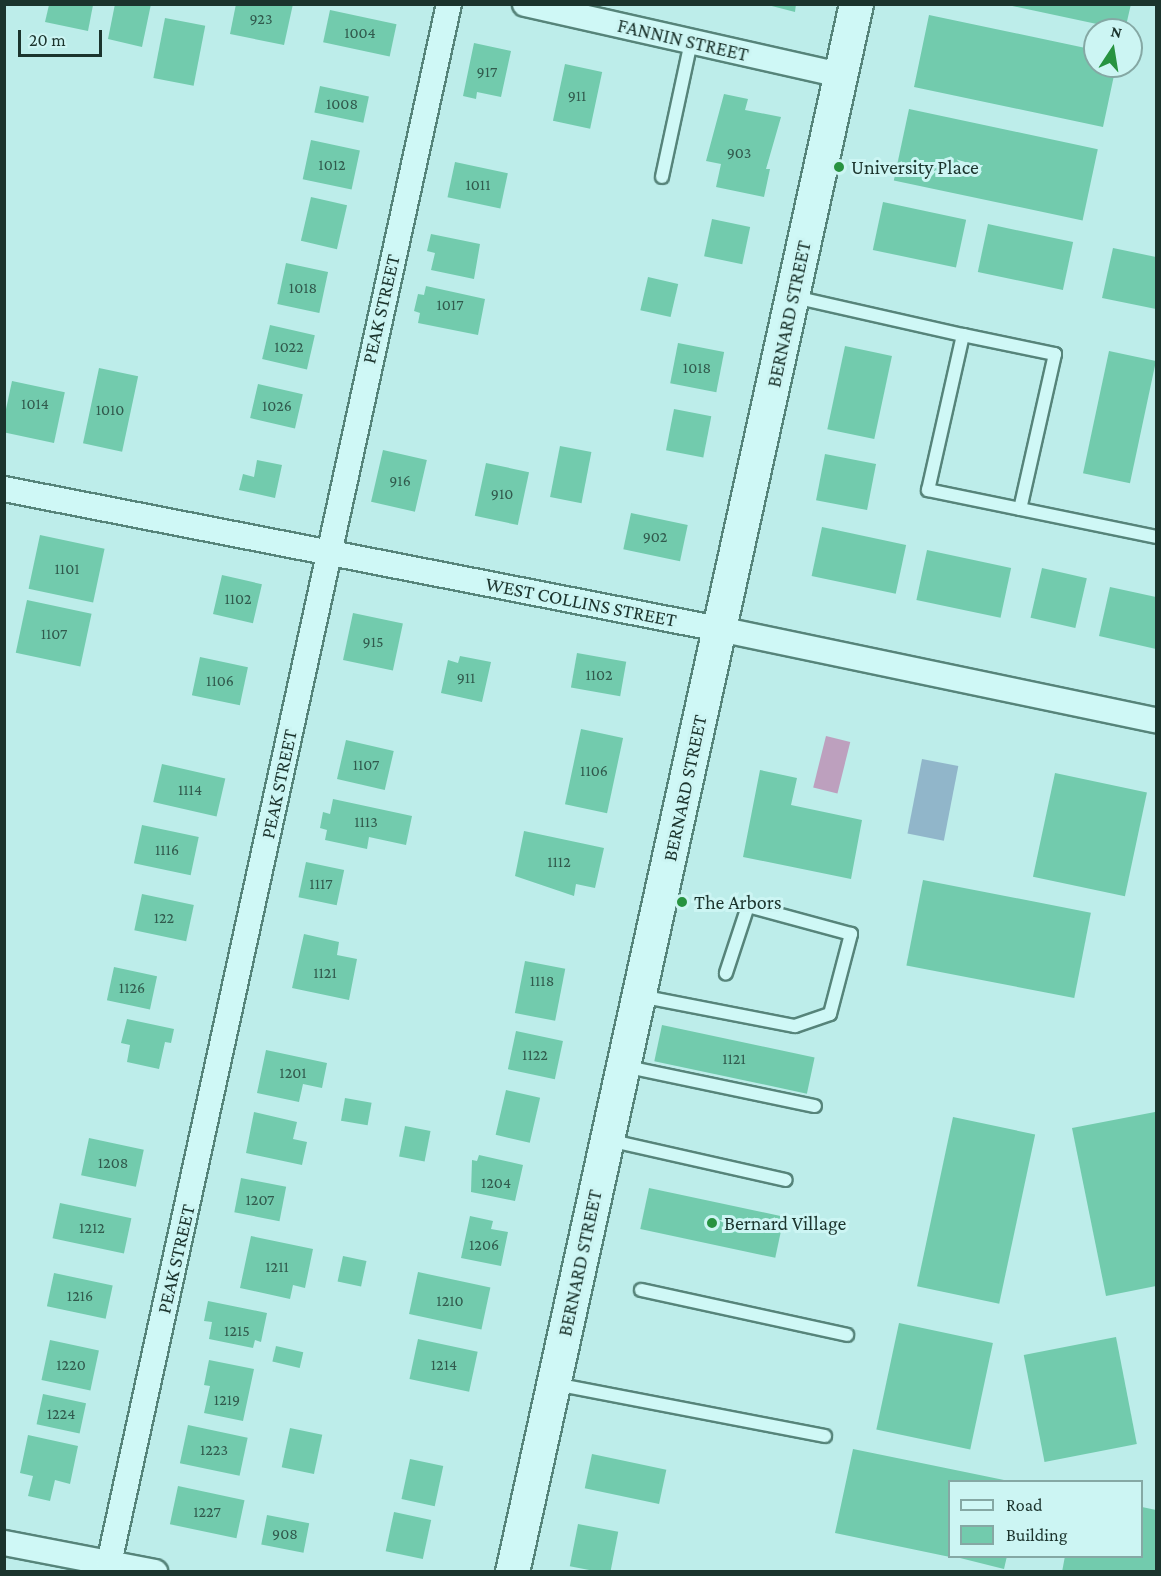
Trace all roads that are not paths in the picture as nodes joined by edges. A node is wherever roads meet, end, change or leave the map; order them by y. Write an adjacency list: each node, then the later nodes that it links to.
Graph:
1 (449, 4): 12 (street, PEAK STREET)
2 (525, 4): 4 (street, FANNIN STREET)
3 (856, 4): 5 (street, BERNARD STREET)
4 (691, 42): 5 (street, FANNIN STREET); 6 (lane)
5 (840, 75): 7 (street, BERNARD STREET)
6 (662, 177)
7 (794, 297): 8 (lane); 13 (street, BERNARD STREET)
8 (963, 334): 10 (lane); 10 (lane)
9 (4, 489): 12 (street, WEST COLLINS STREET)
10 (1020, 509): 11 (lane)
11 (1156, 537)
12 (328, 553): 13 (street, WEST COLLINS STREET); 26 (street, PEAK STREET)
13 (719, 629): 14 (street, WEST COLLINS STREET); 16 (street, BERNARD STREET)
14 (1156, 720)
15 (726, 973): 16 (lane)
16 (638, 995): 17 (street, BERNARD STREET)
17 (622, 1066): 18 (lane); 19 (street, BERNARD STREET)
18 (815, 1106)
19 (606, 1139): 20 (lane); 23 (street, BERNARD STREET)
20 (786, 1180)
21 (641, 1290): 22 (lane)
22 (847, 1335)
23 (554, 1383): 24 (lane); 28 (street, BERNARD STREET)
24 (825, 1436)
25 (4, 1543): 26 (street)
26 (110, 1563): 27 (street)
27 (155, 1572)
28 (512, 1572)

